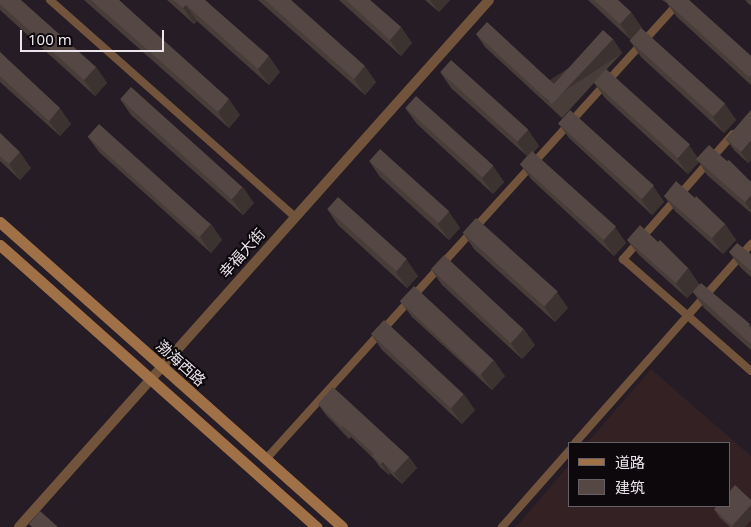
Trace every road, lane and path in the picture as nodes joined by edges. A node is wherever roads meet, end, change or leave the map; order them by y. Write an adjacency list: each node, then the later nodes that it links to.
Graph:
1 (50, 0): 5 (street)
2 (489, 0): 5 (street, 幸福大街)
3 (681, 0): 15 (street)
4 (738, 128): 9 (street)
5 (295, 218): 10 (street, 幸福大街)
6 (0, 222): 10 (main road, 渤海西路)
7 (751, 244): 9 (street)
8 (0, 245): 12 (main road)
9 (688, 315): 11 (street); 13 (street)
10 (162, 366): 12 (street, 幸福大街); 15 (main road, 渤海西路)
11 (751, 371)
12 (150, 379): 16 (street, 幸福大街); 17 (main road)
13 (576, 442)
14 (568, 452): 19 (street)
15 (266, 459): 18 (main road, 渤海西路)
16 (19, 527)
17 (316, 527)
18 (342, 527)
19 (502, 527)

